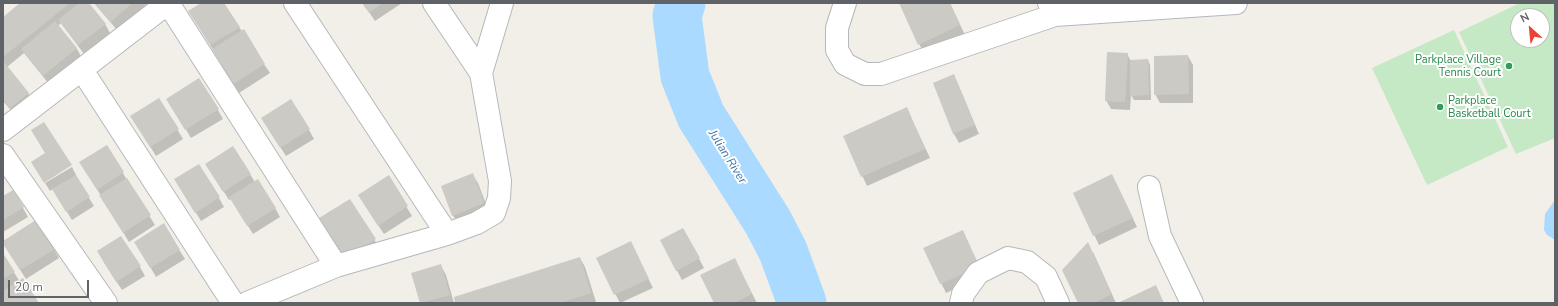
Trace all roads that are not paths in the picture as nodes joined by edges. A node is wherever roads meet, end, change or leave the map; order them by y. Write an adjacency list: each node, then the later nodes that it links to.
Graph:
1 (168, 3): 8 (street); 14 (street)
2 (295, 3): 13 (street)
3 (434, 3): 9 (street)
4 (502, 3): 9 (street)
5 (845, 3): 7 (street)
6 (1235, 3): 7 (street)
7 (1052, 9)
8 (82, 70): 10 (street); 16 (street)
9 (481, 73): 13 (street)
10 (3, 130)
11 (3, 155): 15 (street)
12 (1149, 187): 20 (street)
13 (447, 234): 14 (street)
14 (336, 266): 17 (street)
15 (106, 303)
16 (233, 303)
17 (247, 303)
18 (962, 303): 19 (street)
19 (1058, 303)
20 (1192, 303)

